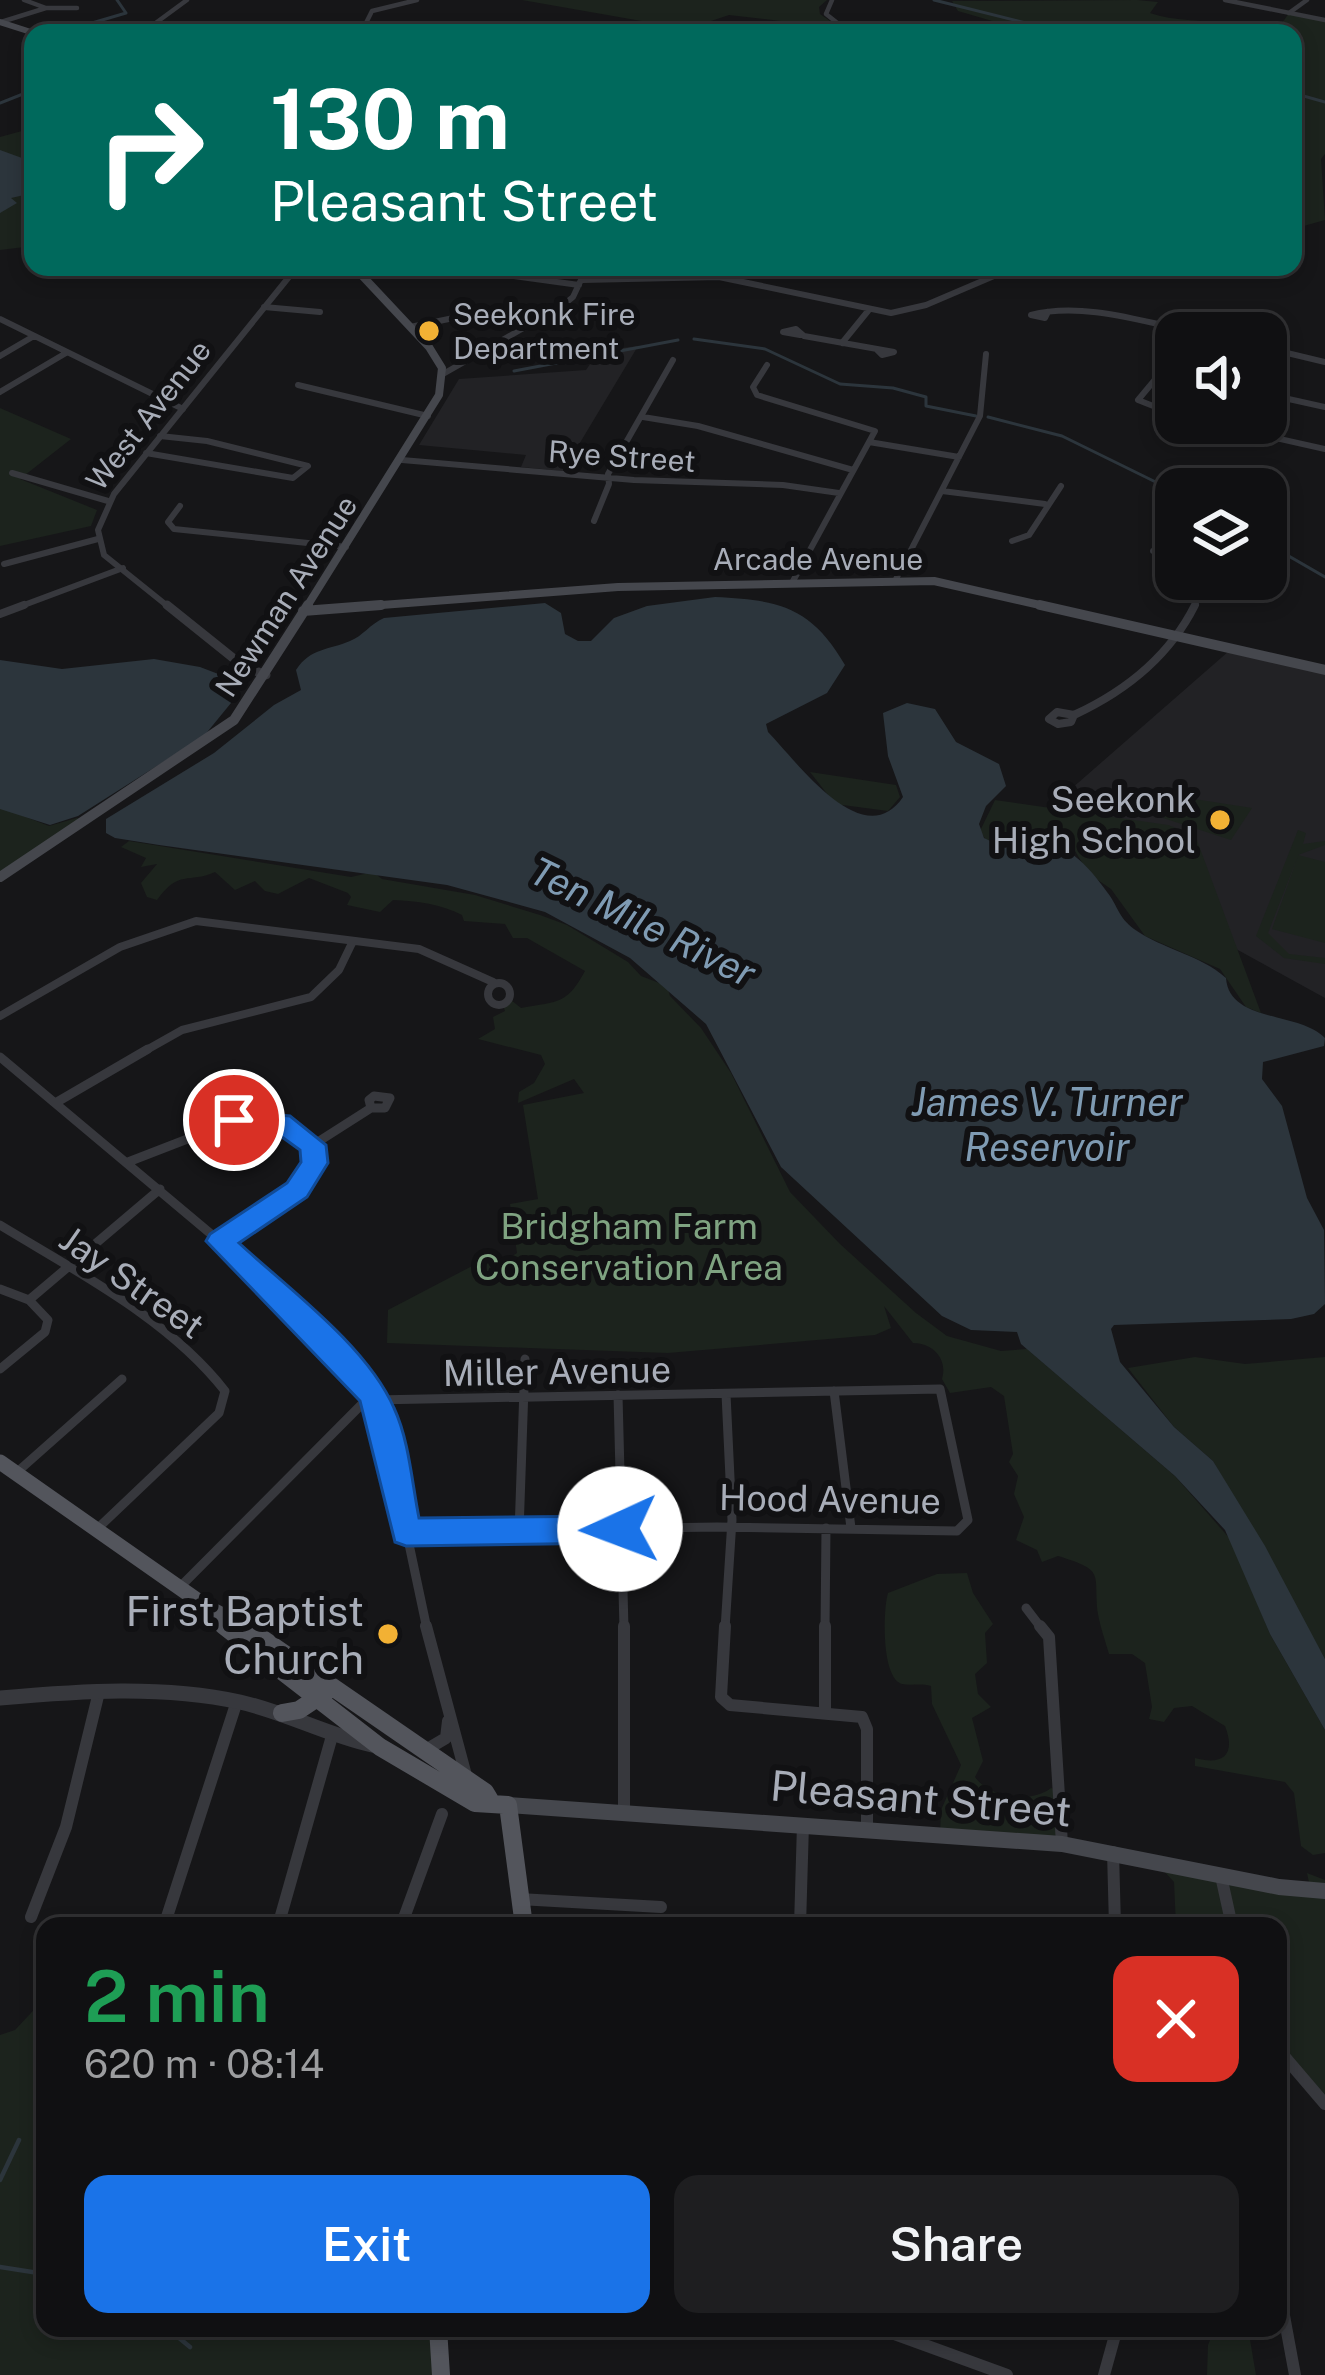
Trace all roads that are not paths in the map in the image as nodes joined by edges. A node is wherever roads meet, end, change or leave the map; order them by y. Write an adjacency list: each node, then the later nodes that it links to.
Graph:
1 (24, 0): 7 (street)
2 (187, 0): 11 (street)
3 (417, 0): 12 (street)
4 (832, 0): 13 (street)
5 (1225, 0): 9 (street)
6 (1307, 0): 9 (street)
7 (46, 8): 8 (street); 14 (street)
8 (76, 8)
9 (1288, 13): 10 (street)
10 (1325, 20)
11 (154, 24)
12 (361, 24)
13 (839, 24)
14 (0, 25)
15 (290, 276): 21 (street, West Avenue)
16 (362, 276): 28 (main road)
17 (521, 276): 20 (street)
18 (583, 276): 20 (street)
19 (994, 276): 23 (street)
20 (580, 283): 23 (street); 40 (street)
21 (264, 308): 25 (street); 46 (street, West Avenue)
22 (497, 309): 28 (street)
23 (868, 310): 31 (street)
24 (1048, 312): 27 (street)
25 (320, 313)
26 (0, 319): 30 (street)
27 (1155, 324)
28 (410, 327): 40 (main road)
29 (800, 335): 31 (street)
30 (34, 336): 33 (street); 36 (street)
31 (842, 343): 32 (street)
32 (876, 349)
33 (66, 353): 43 (street); 46 (street)
34 (986, 354): 55 (street)
35 (1287, 354): 38 (street)
36 (0, 356)
37 (673, 360): 49 (street)
38 (1325, 362)
39 (767, 364): 52 (street)
40 (443, 374): 48 (main road, Newman Avenue)
41 (1155, 380): 47 (street)
42 (298, 385): 48 (street)
43 (0, 392)
44 (1287, 398): 45 (street)
45 (1325, 406)
46 (183, 409): 50 (street, West Avenue)
47 (1155, 409)
48 (428, 416): 56 (main road, Newman Avenue)
49 (643, 418): 57 (street); 59 (street)
50 (160, 436): 54 (street, West Avenue); 54 (street)
51 (1287, 441): 53 (street)
52 (869, 442): 55 (street); 57 (street)
53 (1325, 449)
54 (146, 453): 63 (street, West Avenue)
55 (959, 457): 61 (street)
56 (402, 460): 59 (street, Rye Street); 69 (main road, Newman Avenue)
57 (853, 470): 62 (street)
58 (12, 473): 63 (street)
59 (609, 478): 62 (street, Rye Street); 66 (street)
60 (1061, 485): 64 (street)
61 (942, 491): 64 (street); 72 (street)
62 (839, 493): 73 (street)
63 (109, 501): 67 (street, West Avenue)
64 (1045, 504): 68 (street)
65 (180, 506): 69 (street)
66 (594, 521)
67 (98, 539): 70 (street); 71 (street, West Avenue)
68 (1012, 541)
69 (346, 547): 75 (main road, Newman Avenue)
70 (4, 564)
71 (123, 568): 76 (street); 79 (street, West Avenue)
72 (896, 579): 73 (main road, Arcade Avenue); 77 (main road, Arcade Avenue)
73 (793, 580): 75 (main road, Arcade Avenue)
74 (1194, 600): 77 (street)
75 (303, 611): 79 (main road, Newman Avenue)
76 (0, 614)
77 (1177, 633): 78 (main road, Arcade Avenue); 80 (street)
78 (1325, 670)
79 (266, 675): 81 (main road, Newman Avenue)
80 (1074, 715)
81 (0, 877)
82 (352, 941): 83 (street); 84 (street); 86 (street)
83 (493, 982)
84 (0, 1016)
85 (0, 1057): 86 (street)
86 (57, 1102): 89 (street)
87 (371, 1108): 88 (street)
88 (313, 1145): 89 (street); 92 (street)
89 (128, 1162): 90 (street)
90 (160, 1189): 92 (street); 93 (street)
91 (0, 1225): 93 (street, Jay Street)
92 (220, 1241): 103 (street)
93 (68, 1267): 95 (street); 109 (street, Jay Street)
94 (0, 1289): 95 (street)
95 (29, 1300): 97 (street)
96 (525, 1359): 102 (street)
97 (0, 1370)
98 (122, 1379): 105 (street)
99 (834, 1391): 100 (street, Miller Avenue); 108 (street); 111 (street, Miller Avenue)
100 (726, 1394): 101 (street, Miller Avenue); 106 (street)
101 (618, 1395): 102 (street, Miller Avenue); 110 (street)
102 (523, 1398): 103 (street, Miller Avenue); 113 (street)
103 (376, 1400): 112 (street); 114 (street)
104 (0, 1462): 105 (main road)
105 (16, 1473): 109 (main road)
106 (730, 1527): 107 (street, Hood Avenue); 110 (street, Hood Avenue); 120 (street)
107 (826, 1528): 108 (street, Hood Avenue); 120 (street)
108 (851, 1528): 111 (street, Hood Avenue)
109 (97, 1529): 114 (main road)
110 (620, 1529): 113 (street, Hood Avenue); 128 (street)
111 (964, 1529)
112 (406, 1532): 113 (street, Hood Avenue); 122 (street)
113 (519, 1532)
114 (180, 1587): 117 (main road)
115 (1026, 1608): 132 (street)
116 (99, 1692): 118 (street); 119 (street); 138 (street)
117 (326, 1692): 121 (main road); 124 (main road); 125 (main road)
118 (0, 1698)
119 (237, 1701): 121 (street); 139 (street)
120 (825, 1710): 131 (street)
121 (283, 1713): 123 (street)
122 (448, 1721): 125 (street); 126 (street)
123 (332, 1736): 124 (street); 140 (street)
124 (380, 1747): 127 (main road)
125 (422, 1751): 126 (main road)
126 (468, 1782): 127 (main road)
127 (500, 1804): 128 (main road, Pleasant Street); 136 (main road)
128 (624, 1813): 130 (main road, Pleasant Street)
129 (442, 1814): 141 (street)
130 (802, 1824): 131 (main road, Pleasant Street); 143 (street)
131 (867, 1827): 132 (main road, Pleasant Street)
132 (1062, 1844): 133 (main road, Pleasant Street)
133 (1113, 1852): 134 (main road, Pleasant Street); 144 (street)
134 (1221, 1876): 135 (main road, Pleasant Street); 145 (street)
135 (1325, 1891)
136 (519, 1899): 137 (street); 142 (main road)
137 (661, 1907)
138 (32, 1917)
139 (167, 1917)
140 (281, 1917)
141 (404, 1917)
142 (522, 1917)
143 (800, 1917)
144 (1115, 1917)
145 (1230, 1917)
146 (1287, 2060): 147 (street)
147 (1325, 2104)
148 (1287, 2332): 155 (street)
149 (439, 2337): 152 (main road)
150 (906, 2337): 153 (street)
151 (1115, 2337): 154 (street)
152 (441, 2375)
153 (1007, 2375)
154 (1104, 2375)
155 (1295, 2375)

